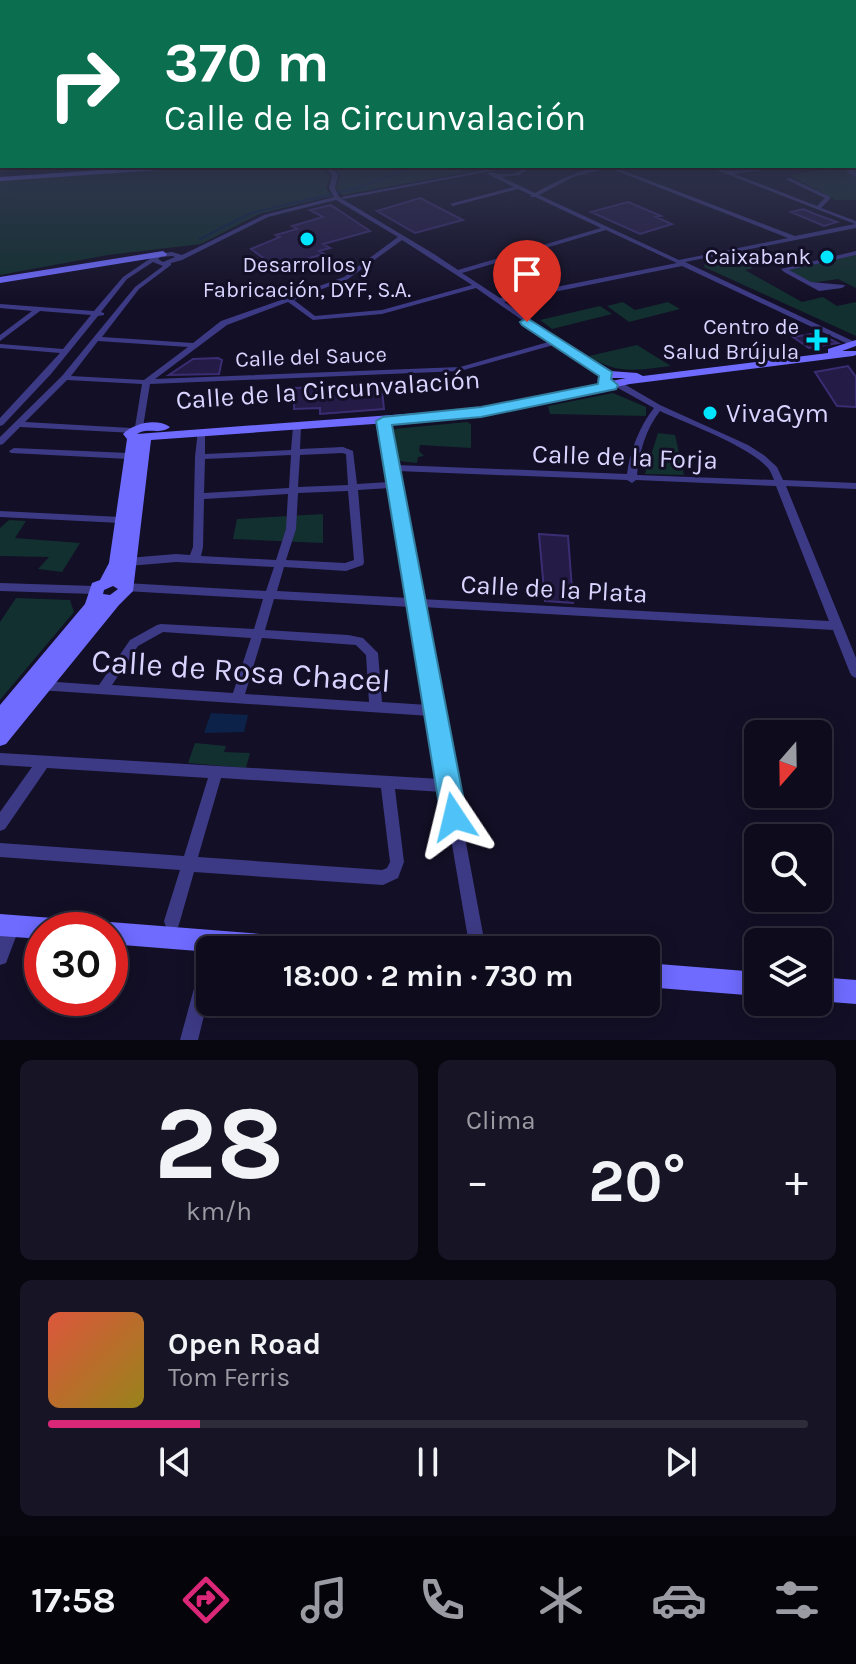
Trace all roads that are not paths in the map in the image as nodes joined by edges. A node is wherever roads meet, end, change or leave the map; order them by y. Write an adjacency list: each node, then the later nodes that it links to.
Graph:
1 (315, 203): 14 (street)
2 (349, 203): 12 (street)
3 (459, 203): 8 (street)
4 (548, 203): 11 (street)
5 (702, 203): 13 (street)
6 (801, 203): 9 (street)
7 (823, 203): 9 (street)
8 (453, 204)
9 (817, 209): 10 (street)
10 (856, 225): 13 (street)
11 (606, 228): 19 (street); 22 (street)
12 (401, 238): 22 (street); 26 (street)
13 (794, 238): 19 (street)
14 (211, 245): 16 (street); 17 (street)
15 (856, 253): 24 (street)
16 (156, 257): 17 (street); 18 (street); 20 (street); 21 (street); 23 (street)
17 (181, 257): 20 (street)
18 (121, 261): 21 (street); 23 (street)
19 (684, 264): 27 (street); 37 (street)
20 (166, 267): 31 (street)
21 (135, 270): 30 (street)
22 (457, 272): 25 (street)
23 (0, 282)
24 (809, 284)
25 (477, 286): 26 (street); 27 (street)
26 (287, 298): 35 (street)
27 (497, 301): 34 (street)
28 (0, 306): 29 (street)
29 (39, 309): 30 (street); 32 (street)
30 (98, 314): 31 (street); 38 (street)
31 (115, 314): 33 (street)
32 (0, 339)
33 (96, 339): 35 (street); 39 (street)
34 (556, 342): 40 (street); 41 (street, Calle del Sauce)
35 (194, 345): 41 (street)
36 (0, 346): 38 (street)
37 (852, 348): 40 (street, Calle de la Circunvalación)
38 (66, 351): 44 (street)
39 (65, 378): 41 (street, Calle del Sauce); 45 (street)
40 (615, 381): 42 (street); 43 (street, Calle de la Circunvalación); 48 (street, Calle de la Circunvalación)
41 (146, 382): 48 (street)
42 (658, 408): 55 (street); 57 (street)
43 (383, 421): 46 (street, Calle de la Circunvalación); 54 (street)
44 (0, 422): 45 (street)
45 (21, 424): 48 (street); 49 (street)
46 (297, 427): 47 (street, Calle de la Circunvalación); 51 (street)
47 (201, 432): 48 (street, Calle de la Circunvalación); 53 (street)
48 (141, 433): 52 (street); 65 (street, Calle de la Circunvalación)
49 (0, 442)
50 (14, 451): 52 (street)
51 (295, 453): 53 (street); 59 (street); 60 (street)
52 (129, 456): 63 (street)
53 (200, 457): 61 (street)
54 (392, 468): 55 (street, Calle de la Forja); 56 (street)
55 (632, 480): 57 (street, Calle de la Forja)
56 (395, 485): 59 (street); 72 (street)
57 (780, 485): 58 (street, Calle de la Forja); 73 (street)
58 (856, 486)
59 (353, 488): 60 (street); 66 (street)
60 (292, 490): 61 (street); 66 (street)
61 (200, 496): 64 (street)
62 (0, 514): 63 (street)
63 (121, 520): 69 (street)
64 (194, 560): 65 (street); 66 (street)
65 (128, 562): 67 (street, Calle de la Circunvalación)
66 (279, 563): 70 (street)
67 (124, 585): 69 (street); 70 (street, Calle de la Plata); 71 (street)
68 (0, 587): 69 (street)
69 (98, 590): 71 (street); 81 (street)
70 (268, 598): 72 (street, Calle de la Plata); 74 (street)
71 (113, 601): 76 (street)
72 (416, 604): 73 (street, Calle de la Plata); 80 (street)
73 (837, 626): 75 (street)
74 (257, 634): 77 (street); 78 (street); 79 (street)
75 (856, 673)
76 (43, 686): 77 (street, Calle de Rosa Chacel); 82 (street)
77 (102, 690): 78 (street, Calle de Rosa Chacel)
78 (238, 697): 79 (street, Calle de Rosa Chacel)
79 (376, 708): 80 (street, Calle de Rosa Chacel)
80 (435, 711): 87 (street)
81 (0, 718)
82 (0, 738)
83 (0, 759): 84 (street)
84 (43, 762): 85 (street); 88 (street)
85 (216, 773): 86 (street); 90 (street)
86 (388, 785): 87 (street); 90 (street)
87 (449, 786): 94 (street)
88 (0, 824)
89 (0, 850): 90 (street)
90 (189, 864): 91 (street)
91 (172, 921)
92 (6, 925): 96 (street)
93 (128, 936): 95 (street)
94 (476, 936)
95 (196, 947)
96 (0, 957)
97 (660, 976): 98 (street)
98 (744, 983)
99 (832, 990): 100 (street)
100 (856, 992)
101 (196, 1013): 102 (street)
102 (189, 1040)

